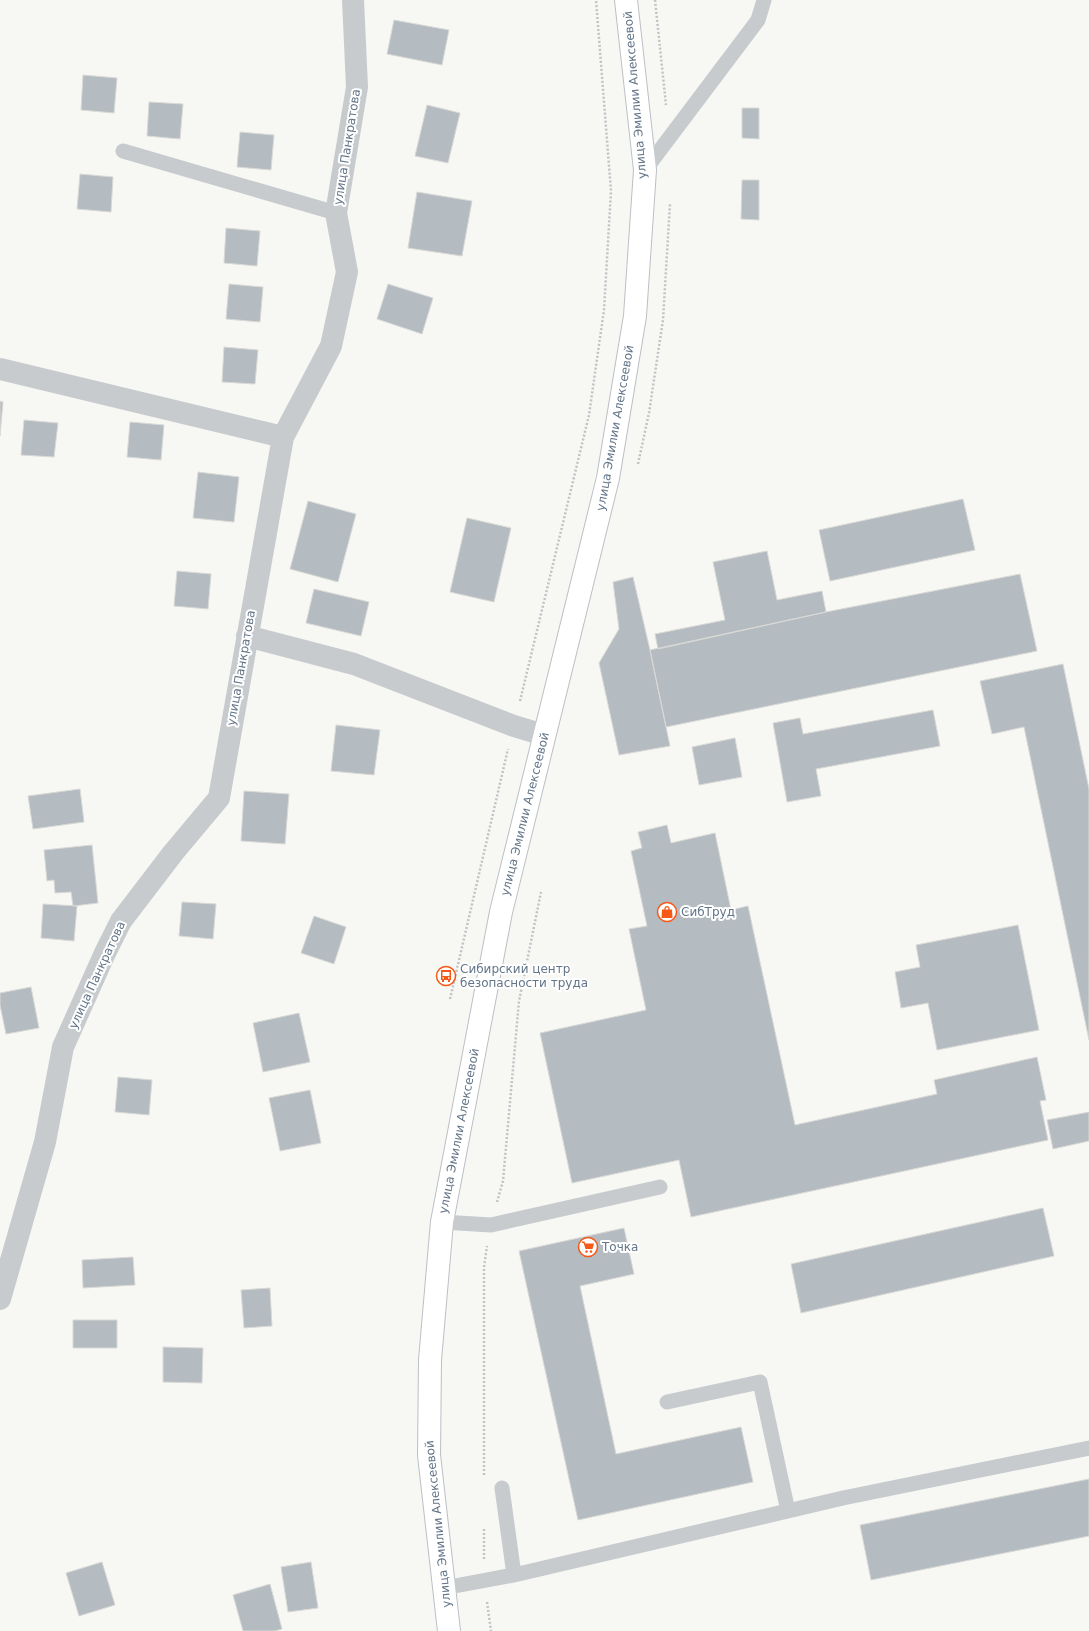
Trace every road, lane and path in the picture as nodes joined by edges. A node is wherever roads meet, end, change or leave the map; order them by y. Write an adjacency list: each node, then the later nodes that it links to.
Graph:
1 (352, 0): 7 (street, улица Панкратова)
2 (596, 0): 11 (path)
3 (626, 0): 6 (street, улица Эмилии Алексеевой)
4 (764, 0): 6 (lane)
5 (122, 150): 7 (lane)
6 (644, 170): 12 (street, улица Эмилии Алексеевой)
7 (336, 213): 9 (street, улица Панкратова)
8 (0, 369): 9 (street)
9 (283, 437): 10 (street, улица Панкратова)
10 (247, 636): 11 (street); 18 (street, улица Панкратова)
11 (514, 726): 12 (street); 14 (path)
12 (544, 735): 16 (street, улица Эмилии Алексеевой)
13 (540, 892): 17 (path)
14 (450, 999)
15 (660, 1187): 17 (lane)
16 (442, 1222): 17 (lane); 27 (street, улица Эмилии Алексеевой)
17 (491, 1225): 21 (path)
18 (0, 1299)
19 (667, 1402): 23 (lane)
20 (1089, 1448): 23 (lane)
21 (484, 1479)
22 (502, 1488): 25 (lane)
23 (788, 1511): 25 (lane)
24 (484, 1526): 26 (path)
25 (514, 1575): 26 (lane)
26 (484, 1580): 27 (lane); 29 (path)
27 (444, 1588): 28 (street, улица Эмилии Алексеевой)
28 (449, 1631)
29 (491, 1631)

